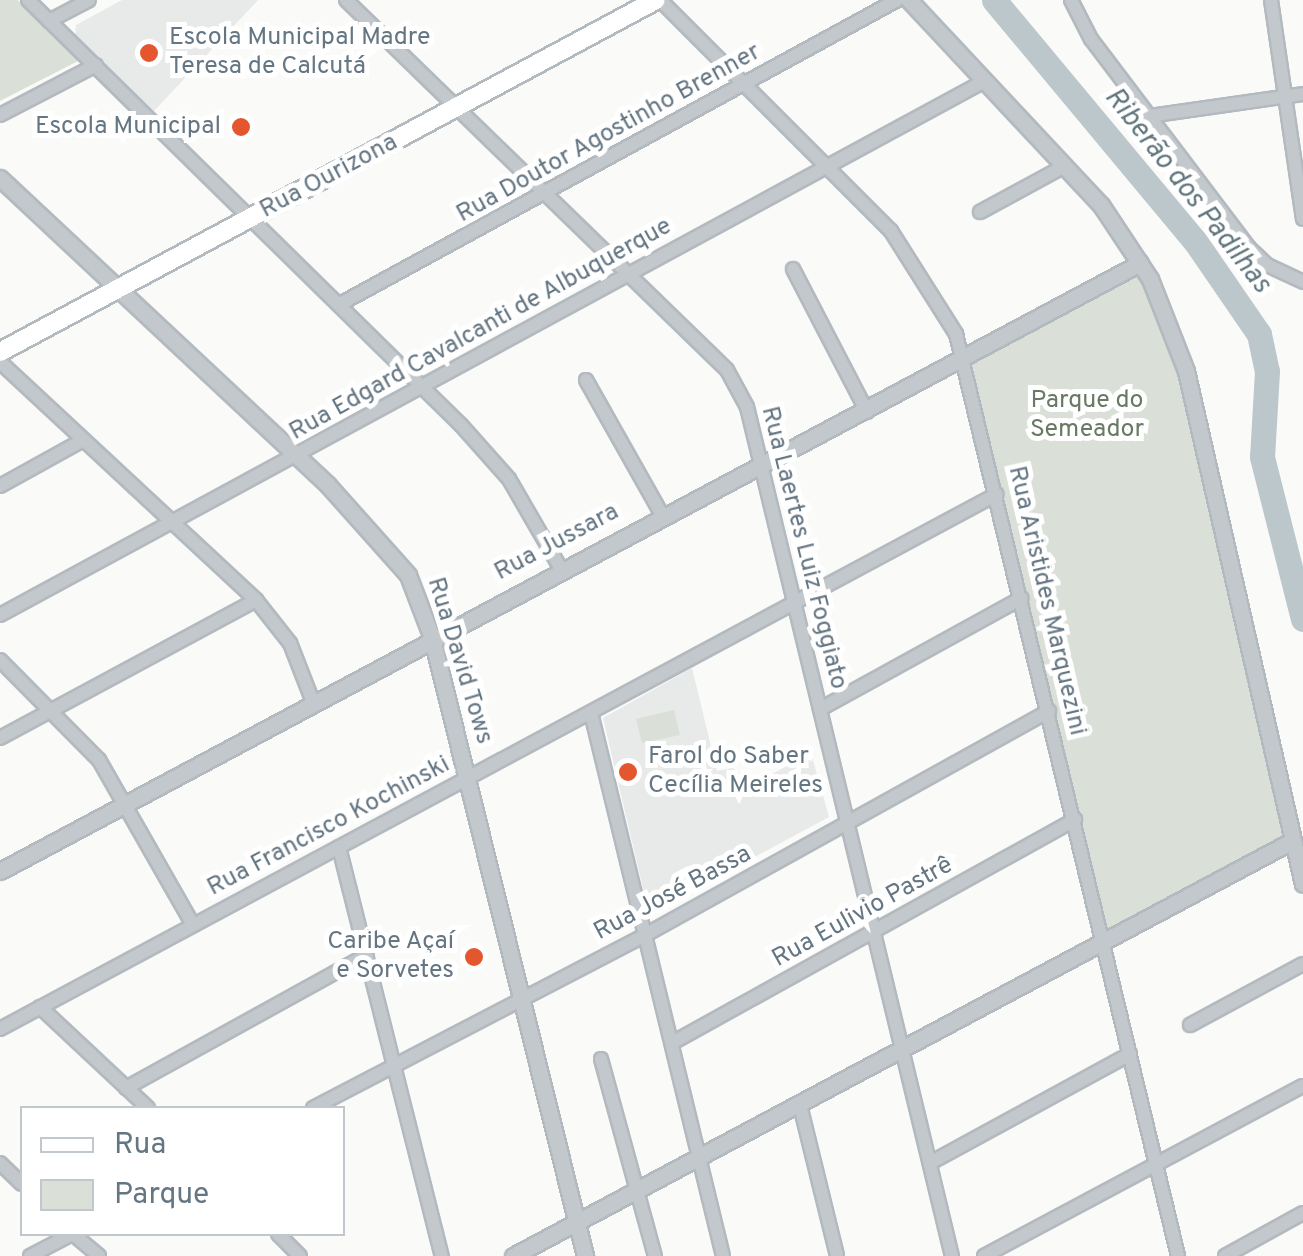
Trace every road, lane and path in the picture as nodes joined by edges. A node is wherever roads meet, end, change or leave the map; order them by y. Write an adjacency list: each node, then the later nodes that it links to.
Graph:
1 (28, 0): 10 (street)
2 (89, 0): 10 (street)
3 (370, 0): 9 (street)
4 (658, 0): 13 (street, Rua Aristides Marquezini); 16 (main road, Rua Ourizona)
5 (897, 0): 13 (street, Rua Doutor Agostinho Brenner)
6 (909, 0): 12 (street)
7 (1071, 0): 18 (street)
8 (1272, 0): 15 (street)
9 (350, 4): 16 (street, Rua Laertes Luiz Foggiato)
10 (50, 21): 11 (street)
11 (96, 66): 17 (street); 24 (street)
12 (983, 82): 19 (street, Rua Edgard Cavalcanti de Albuquerque); 20 (street)
13 (746, 86): 19 (street, Rua Aristides Marquezini); 22 (street, Rua Doutor Agostinho Brenner)
14 (1303, 94): 15 (street)
15 (1286, 96): 18 (street); 25 (street)
16 (459, 109): 22 (street, Rua Laertes Luiz Foggiato); 24 (main road, Rua Ourizona)
17 (0, 115)
18 (1149, 116): 29 (street)
19 (827, 167): 28 (street, Rua Edgard Cavalcanti de Albuquerque); 33 (street, Rua Aristides Marquezini)
20 (1061, 168): 23 (street); 26 (street)
21 (0, 178): 30 (street, Rua David Tows)
22 (546, 196): 28 (street, Rua Laertes Luiz Foggiato); 31 (street, Rua Doutor Agostinho Brenner)
23 (980, 212)
24 (252, 218): 30 (main road, Rua Ourizona); 31 (street)
25 (1303, 219)
26 (1140, 262): 33 (street, Rua Jussara); 62 (street)
27 (793, 269): 37 (street)
28 (626, 275): 36 (street, Rua Edgard Cavalcanti de Albuquerque); 40 (street, Rua Laertes Luiz Foggiato)
29 (1303, 282)
30 (119, 290): 32 (main road, Rua Ourizona); 39 (street, Rua David Tows)
31 (340, 304): 36 (street)
32 (0, 352)
33 (963, 359): 37 (street, Rua Jussara); 42 (street, Rua Aristides Marquezini)
34 (0, 362): 38 (street)
35 (586, 380): 43 (street)
36 (422, 386): 39 (street, Rua Edgard Cavalcanti de Albuquerque); 45 (street)
37 (866, 412): 40 (street, Rua Jussara)
38 (83, 440): 41 (street); 44 (street)
39 (297, 456): 44 (street, Rua Edgard Cavalcanti de Albuquerque); 50 (street, Rua David Tows)
40 (762, 464): 43 (street, Rua Jussara); 48 (street, Rua Laertes Luiz Foggiato)
41 (0, 486)
42 (997, 494): 46 (street, Rua Aristides Marquezini); 48 (street, Rua Francisco Kochinski)
43 (662, 515): 45 (street, Rua Jussara)
44 (170, 524): 47 (street); 49 (street, Rua Edgard Cavalcanti de Albuquerque)
45 (561, 569): 50 (street, Rua Jussara)
46 (1022, 598): 54 (street); 55 (street, Rua Aristides Marquezini)
47 (256, 600): 52 (street); 53 (street)
48 (794, 601): 54 (street, Rua Laertes Luiz Foggiato); 56 (street, Rua Francisco Kochinski)
49 (0, 615)
50 (432, 638): 52 (street, Rua Jussara); 58 (street, Rua David Tows)
51 (0, 660): 53 (street)
52 (313, 702): 59 (street, Rua Jussara)
53 (53, 709): 57 (street); 59 (street)
54 (820, 709): 61 (street, Rua Laertes Luiz Foggiato)
55 (1049, 712): 60 (street, Rua Aristides Marquezini); 61 (street, Rua José Bassa)
56 (591, 714): 58 (street, Rua Francisco Kochinski); 68 (street)
57 (0, 738)
58 (468, 778): 63 (street, Rua Francisco Kochinski); 72 (street, Rua David Tows)
59 (126, 804): 64 (street, Rua Jussara); 66 (street)
60 (1074, 820): 67 (street, Rua Eulivio Pastrê); 69 (street, Rua Aristides Marquezini)
61 (848, 825): 67 (street, Rua Laertes Luiz Foggiato); 68 (street, Rua José Bassa)
62 (1290, 842): 65 (street); 69 (street)
63 (339, 847): 66 (street, Rua Francisco Kochinski); 70 (street)
64 (0, 871)
65 (1303, 884)
66 (193, 925): 73 (street, Rua Francisco Kochinski)
67 (874, 934): 76 (street, Rua Eulivio Pastrê); 77 (street, Rua Laertes Luiz Foggiato)
68 (645, 935): 72 (street, Rua José Bassa); 76 (street)
69 (1103, 940): 77 (street); 78 (street, Rua Aristides Marquezini)
70 (367, 956): 80 (street); 82 (street)
71 (1303, 964): 74 (street)
72 (524, 999): 80 (street, Rua José Bassa); 93 (street, Rua David Tows)
73 (40, 1007): 75 (street, Rua Francisco Kochinski); 82 (street)
74 (1190, 1025)
75 (0, 1028)
76 (672, 1043): 86 (street)
77 (902, 1048): 83 (street); 88 (street, Rua Laertes Luiz Foggiato)
78 (1130, 1054): 88 (street); 89 (street, Rua Aristides Marquezini)
79 (601, 1059): 91 (street)
80 (395, 1066): 85 (street, Rua José Bassa); 100 (street)
81 (1303, 1086): 89 (street)
82 (126, 1088): 84 (street)
83 (800, 1105): 86 (street); 105 (street)
84 (146, 1106)
85 (317, 1106)
86 (700, 1160): 91 (street); 104 (street)
87 (0, 1163): 90 (street)
88 (930, 1163): 106 (street, Rua Laertes Luiz Foggiato)
89 (1156, 1164): 107 (street); 108 (street, Rua Aristides Marquezini)
90 (20, 1182)
91 (640, 1192): 93 (street); 103 (street)
92 (1303, 1213): 109 (street)
93 (578, 1224): 101 (street); 102 (street, Rua David Tows)
94 (69, 1236): 97 (street)
95 (75, 1236): 98 (street)
96 (280, 1236): 99 (street)
97 (30, 1256)
98 (99, 1256)
99 (300, 1256)
100 (442, 1256)
101 (513, 1256)
102 (586, 1256)
103 (655, 1256)
104 (724, 1256)
105 (837, 1256)
106 (952, 1256)
107 (984, 1256)
108 (1178, 1256)
109 (1226, 1256)

